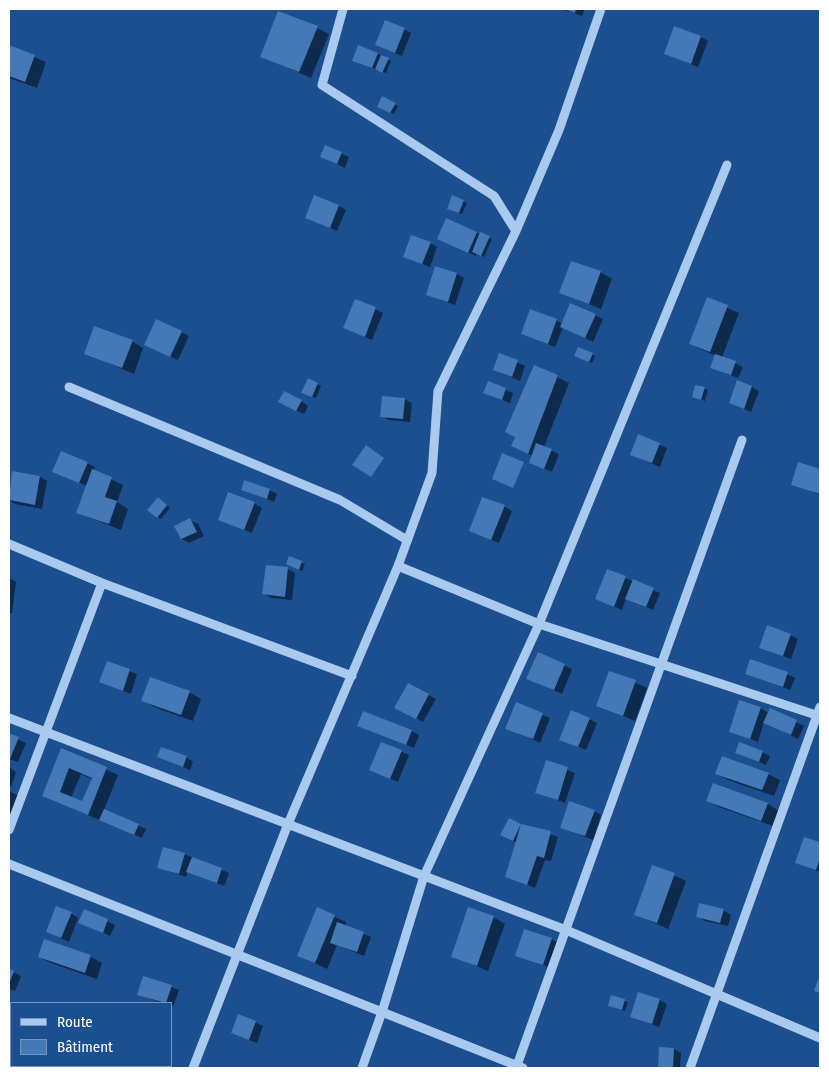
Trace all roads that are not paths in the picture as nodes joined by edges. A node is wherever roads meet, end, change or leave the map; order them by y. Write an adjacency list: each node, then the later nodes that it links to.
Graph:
1 (343, 9): 4 (street)
2 (601, 9): 4 (street)
3 (728, 165): 11 (street)
4 (516, 231): 7 (street)
5 (70, 386): 7 (street)
6 (742, 440): 12 (street)
7 (407, 540): 9 (street)
8 (9, 544): 10 (street)
9 (398, 566): 11 (street); 13 (street)
10 (102, 583): 13 (street); 16 (street)
11 (539, 624): 12 (street); 20 (street)
12 (660, 664): 14 (street); 21 (street)
13 (352, 676): 17 (street)
14 (818, 711): 23 (street)
15 (9, 718): 16 (street)
16 (47, 733): 17 (street); 18 (street)
17 (288, 824): 20 (street); 22 (street)
18 (9, 830)
19 (9, 864): 22 (street)
20 (424, 876): 21 (street); 24 (street)
21 (566, 930): 23 (street); 26 (street)
22 (237, 955): 24 (street); 27 (street)
23 (717, 994): 25 (street); 29 (street)
24 (382, 1012): 26 (street); 28 (street)
25 (820, 1038)
26 (519, 1067)
27 (193, 1068)
28 (362, 1068)
29 (690, 1068)

